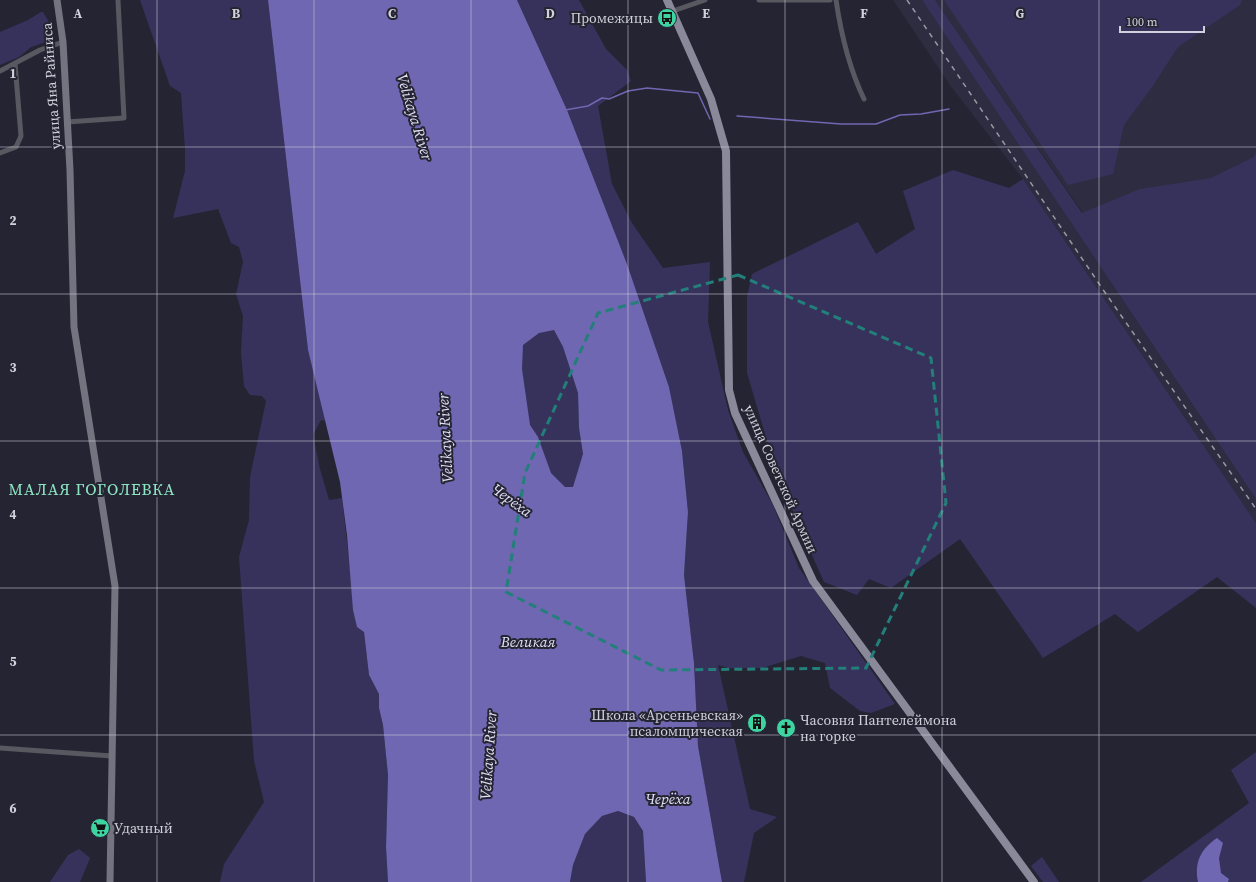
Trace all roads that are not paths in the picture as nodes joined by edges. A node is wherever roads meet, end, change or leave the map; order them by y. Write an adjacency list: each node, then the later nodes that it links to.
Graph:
1 (57, 0): 9 (street, улица Яна Райниса)
2 (118, 0): 13 (street)
3 (667, 0): 8 (main road, улица Советской Армии)
4 (705, 0): 8 (street)
5 (759, 0): 6 (street)
6 (830, 0)
7 (836, 0): 12 (street)
8 (673, 11): 18 (main road, улица Советской Армии)
9 (64, 42): 10 (street); 13 (street, улица Яна Райниса)
10 (15, 64): 11 (street); 14 (street)
11 (0, 71)
12 (864, 99)
13 (67, 122): 16 (street, улица Яна Райниса)
14 (0, 153)
15 (0, 748): 16 (street)
16 (112, 756): 17 (street, улица Яна Райниса)
17 (110, 882)
18 (1034, 882)

